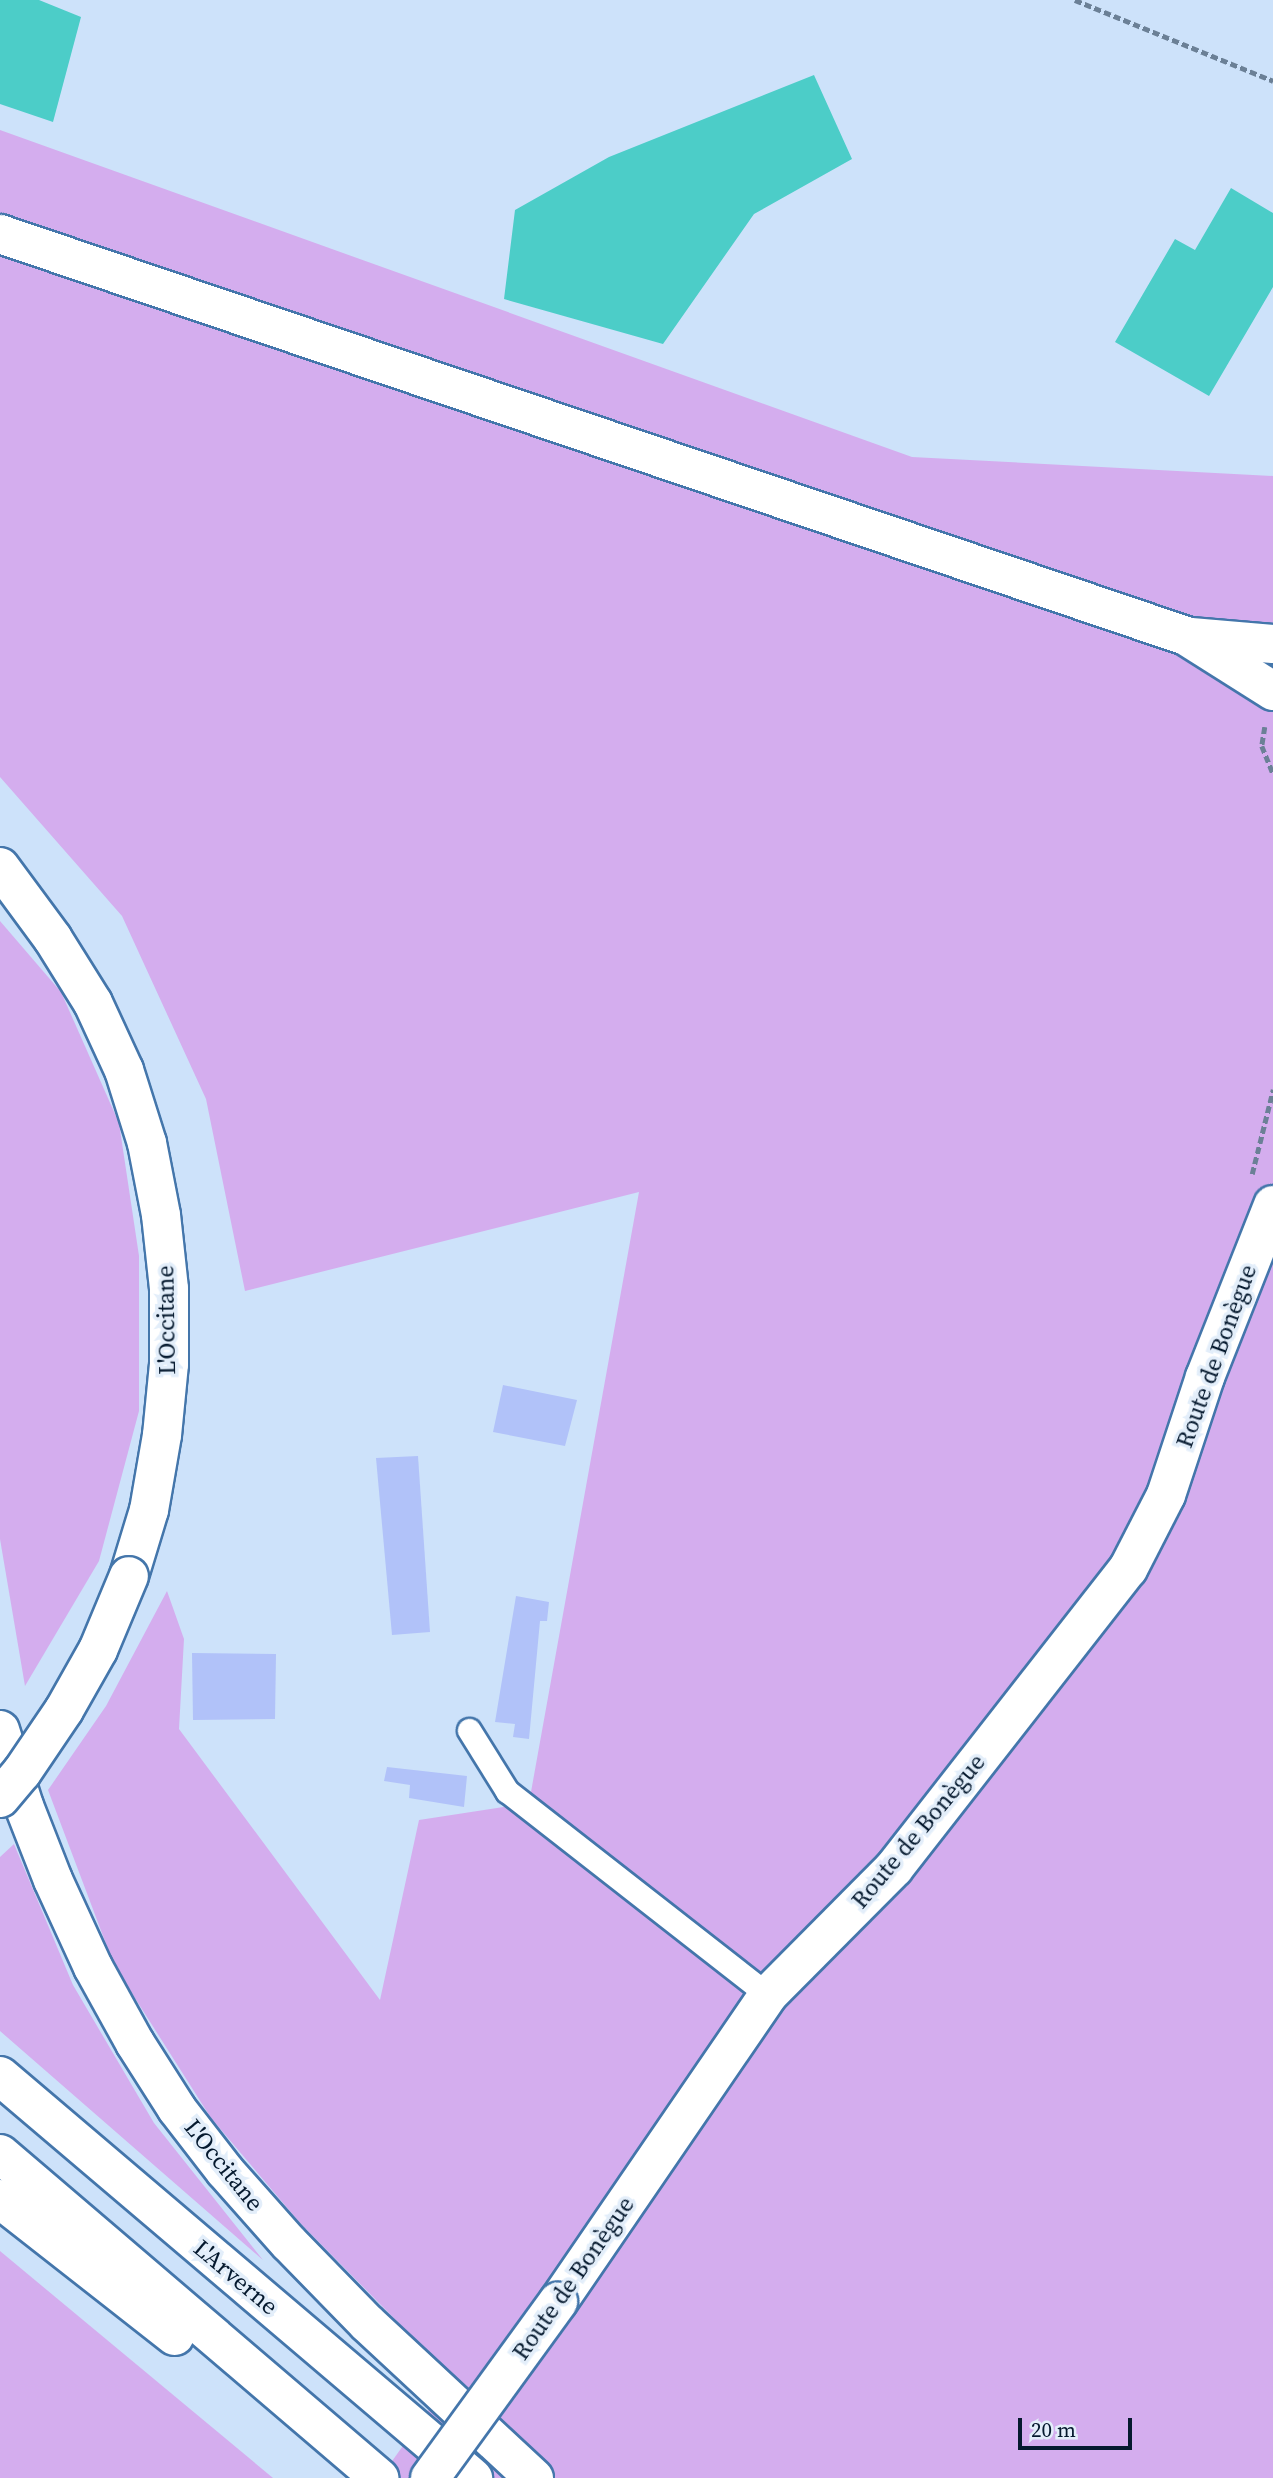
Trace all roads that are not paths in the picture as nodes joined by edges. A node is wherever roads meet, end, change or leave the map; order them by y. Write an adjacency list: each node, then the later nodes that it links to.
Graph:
1 (0, 234): 2 (main road)
2 (1186, 636): 3 (main road); 4 (main road)
3 (1273, 644)
4 (1269, 708)
5 (0, 867): 9 (main road, L'Occitane, bridge)
6 (1272, 1212): 10 (main road, Route de Bonègue)
7 (0, 1730): 18 (main road, L'Occitane)
8 (469, 1730): 10 (lane)
9 (0, 1798)
10 (768, 1995): 16 (main road, Route de Bonègue, bridge)
11 (0, 2076): 17 (main road, L'Arverne)
12 (0, 2154): 15 (main road)
13 (0, 2199): 14 (main road)
14 (356, 2478)
15 (379, 2478)
16 (430, 2478)
17 (472, 2478)
18 (534, 2478)

